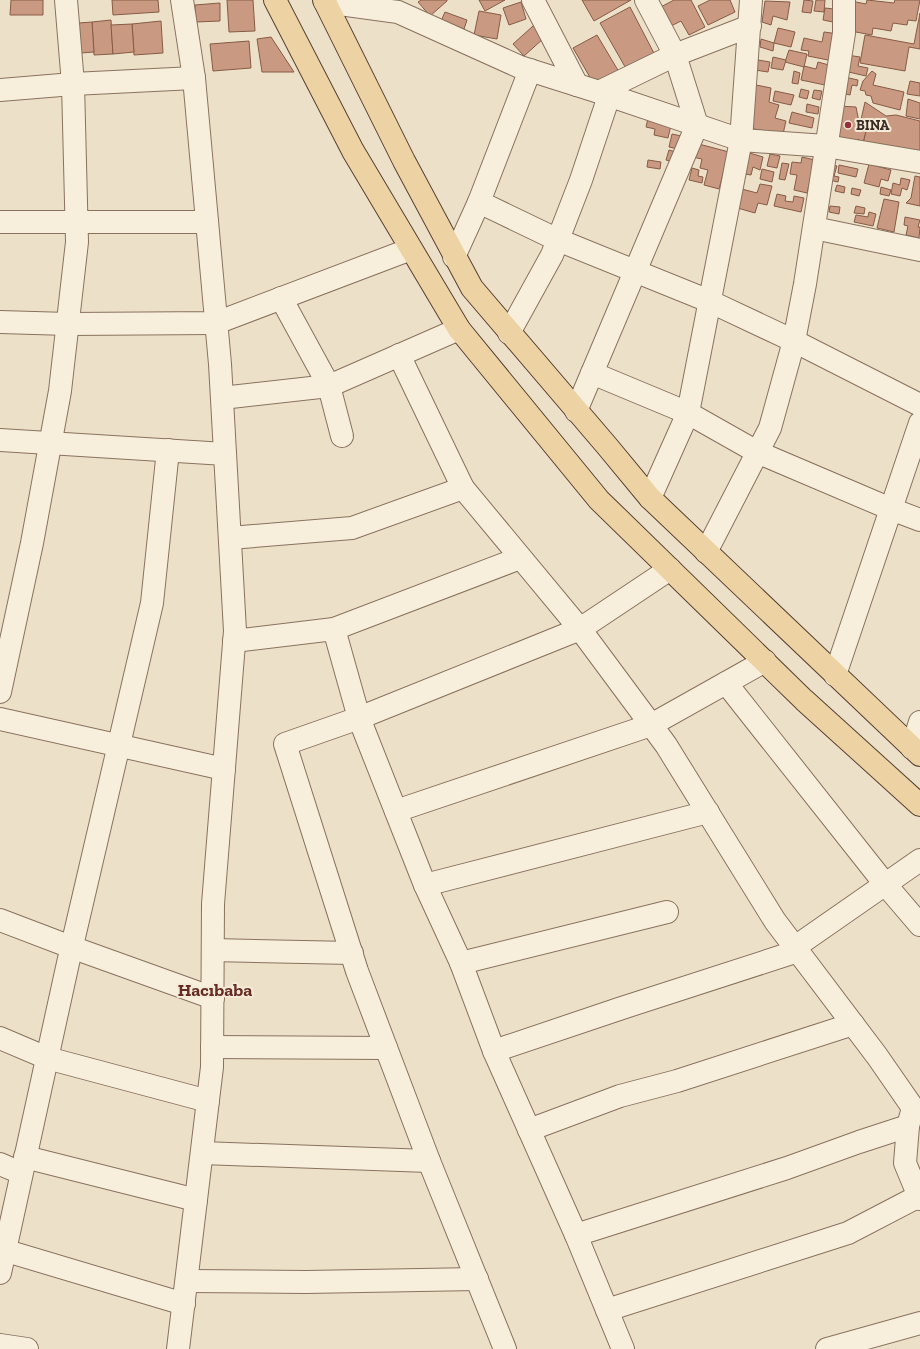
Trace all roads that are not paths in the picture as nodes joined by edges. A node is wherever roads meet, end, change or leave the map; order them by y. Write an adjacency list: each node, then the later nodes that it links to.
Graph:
1 (66, 0): 13 (street)
2 (182, 0): 12 (street)
3 (275, 0): 27 (main road)
4 (533, 0): 14 (street)
5 (646, 0): 10 (street)
6 (751, 0): 9 (street)
7 (844, 0): 19 (street)
8 (324, 1): 11 (street); 29 (main road)
9 (750, 26): 10 (street); 18 (street)
10 (675, 56): 16 (street); 17 (street)
11 (530, 70): 14 (street); 21 (street)
12 (194, 78): 13 (street); 24 (street)
13 (73, 84): 15 (street); 22 (street)
14 (577, 85): 16 (street)
15 (0, 90)
16 (604, 94): 17 (street); 26 (street)
17 (697, 125): 18 (street); 30 (street)
18 (741, 140): 19 (street); 32 (street)
19 (826, 146): 20 (street); 25 (street)
20 (920, 162)
21 (479, 202): 26 (street); 29 (street)
22 (77, 221): 23 (street); 24 (street); 35 (street)
23 (0, 222)
24 (207, 222): 34 (street)
25 (814, 228): 28 (street); 38 (street)
26 (558, 240): 30 (street); 37 (street)
27 (411, 249): 31 (street); 36 (main road)
28 (920, 250)
29 (454, 257): 37 (main road)
30 (635, 271): 32 (street); 40 (street)
31 (281, 298): 34 (street); 41 (street)
32 (709, 301): 38 (street); 45 (street)
33 (0, 322): 35 (street)
34 (216, 323): 35 (street); 42 (street)
35 (68, 324): 49 (street)
36 (459, 329): 39 (street); 60 (main road)
37 (509, 333): 44 (main road)
38 (794, 341): 43 (street); 51 (street)
39 (399, 355): 41 (street); 53 (street)
40 (592, 373): 44 (street); 45 (street)
41 (329, 386): 42 (street); 47 (street)
42 (222, 398): 52 (street)
43 (920, 405)
44 (576, 411): 54 (main road)
45 (688, 413): 51 (street); 54 (street)
46 (920, 423): 55 (street)
47 (342, 436)
48 (0, 440): 49 (street)
49 (50, 443): 50 (street); 67 (street)
50 (168, 450): 52 (street); 72 (street)
51 (757, 452): 55 (street); 58 (street)
52 (225, 454): 57 (street)
53 (463, 488): 57 (street); 59 (street)
54 (650, 498): 58 (main road)
55 (891, 509): 56 (street); 65 (street)
56 (920, 520)
57 (230, 538): 63 (street)
58 (706, 552): 65 (main road)
59 (520, 558): 61 (street); 62 (street)
60 (670, 569): 62 (street); 64 (main road)
61 (334, 629): 63 (street); 68 (street)
62 (580, 629): 68 (street); 71 (street)
63 (234, 641): 74 (street)
64 (765, 661): 66 (street); 75 (main road)
65 (835, 675): 73 (main road)
66 (726, 683): 71 (street); 79 (street)
67 (0, 692)
68 (359, 718): 76 (street); 87 (street)
69 (0, 719): 72 (street)
70 (920, 722): 73 (street)
71 (651, 725): 76 (street); 77 (street)
72 (119, 746): 74 (street); 84 (street)
73 (916, 752)
74 (224, 769): 86 (street)
75 (920, 805)
76 (396, 811): 80 (street)
77 (708, 812): 80 (street); 85 (street)
78 (920, 860): 79 (street)
79 (885, 884): 83 (street); 85 (street)
80 (425, 885): 88 (street)
81 (667, 912): 88 (street)
82 (0, 920): 84 (street)
83 (920, 925)
84 (71, 947): 89 (street); 95 (street)
85 (796, 949): 90 (street); 94 (street)
86 (213, 950): 87 (street); 89 (street)
87 (352, 953): 93 (street)
88 (462, 963): 94 (street)
89 (213, 998): 92 (street)
90 (853, 1024): 97 (street); 98 (street)
91 (0, 1038): 95 (street)
92 (212, 1047): 93 (street); 96 (street)
93 (386, 1048): 100 (street)
94 (494, 1051): 98 (street)
95 (47, 1058): 96 (street); 102 (street)
96 (208, 1100): 99 (street)
97 (914, 1112): 103 (street); 105 (street)
98 (529, 1130): 105 (street)
99 (202, 1153): 100 (street); 104 (street)
100 (429, 1161): 108 (street)
101 (0, 1164): 102 (street)
102 (23, 1165): 104 (street); 106 (street)
103 (919, 1198): 111 (street)
104 (196, 1200): 109 (street)
105 (576, 1235): 111 (street)
106 (2, 1250): 107 (street); 110 (street)
107 (0, 1273)
108 (477, 1279): 109 (street); 116 (street)
109 (187, 1282): 110 (street)
110 (184, 1304): 115 (street)
111 (607, 1310): 117 (street)
112 (920, 1323): 118 (street)
113 (0, 1346): 114 (street)
114 (27, 1349)
115 (178, 1349)
116 (505, 1349)
117 (623, 1349)
118 (827, 1349)

